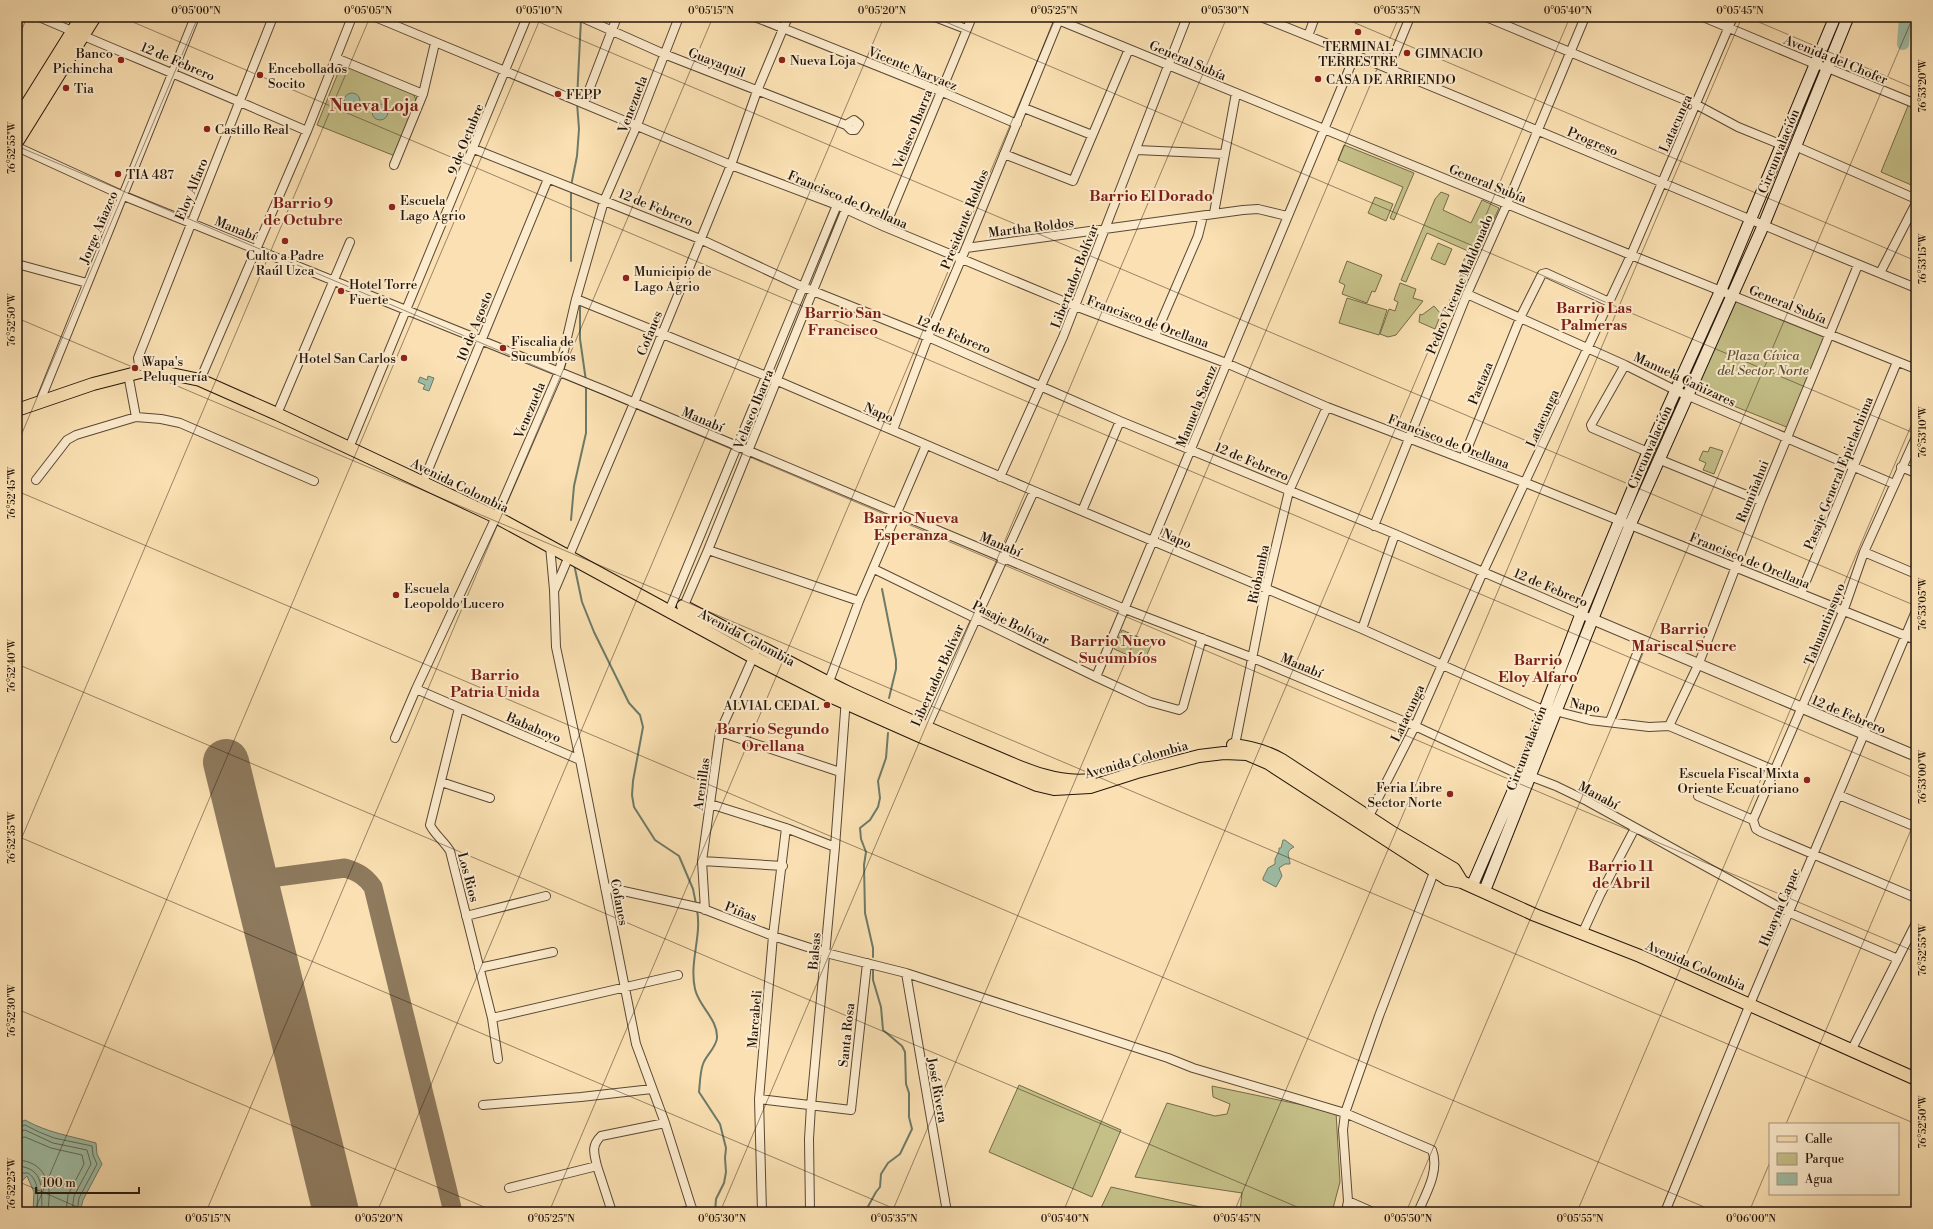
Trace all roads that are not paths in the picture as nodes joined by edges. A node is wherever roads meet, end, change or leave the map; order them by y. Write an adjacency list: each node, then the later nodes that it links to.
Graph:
1 (39, 17): 31 (street, 12 de Febrero)
2 (82, 17): 31 (highway)
3 (94, 17): 31 (highway)
4 (195, 17): 44 (street, Jorge Añazco)
5 (273, 17): 49 (street, Eloy Alfaro)
6 (352, 17): 38 (street)
7 (375, 17): 33 (street, Francisco de Orellana)
8 (527, 17): 43 (street, 9 de Octubre)
9 (617, 17): 30 (street)
10 (678, 17): 36 (street, Venezuela)
11 (755, 17): 28 (street, Vicente Narvaez)
12 (788, 17): 28 (street, Cofanes)
13 (935, 17): 29 (street)
14 (972, 17): 29 (street, Velasco Ibarra)
15 (1187, 17): 40 (street, Libertador Bolívar)
16 (1261, 17): 32 (street, Progreso)
17 (1315, 17): 32 (street)
18 (1410, 17): 41 (street)
19 (1486, 17): 35 (street)
20 (1585, 17): 35 (street, Pedro Vicente Maldonado)
21 (1703, 17): 27 (street, Avenida del Chofer)
22 (1733, 17): 27 (street, Latacunga)
23 (1835, 17): 39 (main road, Circunvalación)
24 (1848, 17): 42 (main road, Circunvalación)
25 (585, 18): 30 (street, Guayaquil)
26 (1057, 18): 34 (street, General Subía); 53 (street, Presidente Roldos)
27 (1729, 28): 39 (street, Avenida del Chofer); 52 (street, Latacunga)
28 (783, 29): 45 (street, Cofanes); 46 (street, Vicente Narvaez)
29 (966, 29): 46 (street, Velasco Ibarra)
30 (611, 31): 36 (street, Guayaquil); 50 (street)
31 (77, 34): 44 (street, 12 de Febrero); 54 (highway); 62 (highway)
32 (1308, 36): 37 (street, Progreso)
33 (435, 43): 43 (street, Francisco de Orellana); 47 (street)
34 (1130, 49): 40 (street, General Subía); 61 (street)
35 (1570, 53): 52 (street); 60 (street, Pedro Vicente Maldonado)
36 (664, 54): 45 (street, Guayaquil); 56 (street, Venezuela)
37 (1355, 55): 41 (street, Progreso); 58 (street, Manuela Saenz)
38 (336, 58): 47 (street); 59 (street)
39 (1815, 64): 42 (street, Avenida del Chofer); 63 (main road, Circunvalación)
40 (1169, 65): 48 (street, General Subía); 67 (street, Libertador Bolívar)
41 (1389, 68): 60 (street, Progreso)
42 (1828, 68): 51 (street, Avenida del Chofer); 64 (main road, Circunvalación)
43 (505, 71): 50 (street, Francisco de Orellana); 66 (street, 9 de Octubre)
44 (172, 72): 49 (street, 12 de Febrero); 74 (street, Jorge Añazco)
45 (758, 91): 57 (street, Guayaquil); 71 (street, Cofanes)
46 (940, 91): 55 (street, Vicente Narvaez); 87 (street, Velasco Ibarra)
47 (423, 94): 70 (street)
48 (1236, 94): 58 (street, General Subía); 69 (street)
49 (239, 101): 59 (street, 12 de Febrero); 85 (street, Eloy Alfaro)
50 (584, 103): 56 (street, Francisco de Orellana)
51 (1916, 104)
52 (1697, 106): 63 (street); 73 (street, Latacunga)
53 (1024, 108): 55 (street, Presidente Roldos); 61 (street)
54 (17, 121)
55 (1017, 124): 68 (street, Presidente Roldos)
56 (637, 125): 71 (street, Francisco de Orellana); 76 (street, Venezuela)
57 (846, 126)
58 (1323, 129): 78 (street, General Subía); 83 (street, Manuela Saenz)
59 (306, 131): 92 (street)
60 (1537, 132): 73 (street, Progreso); 78 (street, Pedro Vicente Maldonado)
61 (1092, 135): 68 (street)
62 (17, 141)
63 (1782, 145): 84 (main road, Circunvalación)
64 (1795, 146): 75 (street); 86 (main road, Circunvalación)
65 (17, 147): 74 (street, Manabí)
66 (474, 149): 72 (street); 109 (street, 9 de Octubre)
67 (1137, 150): 69 (street); 88 (street, Libertador Bolívar)
68 (1004, 154): 91 (street, Presidente Roldos)
69 (1224, 154): 81 (street)
70 (394, 165)
71 (731, 165): 79 (street, Francisco de Orellana); 89 (street, Cofanes)
72 (548, 179): 76 (street, 12 de Febrero); 115 (street, 10 de Agosto)
73 (1661, 183): 84 (street, Progreso); 93 (street, Latacunga)
74 (124, 196): 85 (street, Manabí); 99 (street, Jorge Añazco)
75 (1916, 199)
76 (604, 201): 89 (street, 12 de Febrero); 106 (street, Venezuela)
77 (1916, 203): 97 (street)
78 (1507, 204): 93 (street, General Subía); 104 (street, Pedro Vicente Maldonado)
79 (837, 205): 80 (street, Francisco de Orellana); 100 (street, Velasco Ibarra)
80 (846, 209): 87 (street, Francisco de Orellana); 103 (street, Velasco Ibarra)
81 (1214, 213): 82 (street, Martha Roldos); 83 (street, Martha Roldos)
82 (1203, 216): 88 (street, Martha Roldos); 113 (street)
83 (1287, 216): 118 (street, Manuela Saenz)
84 (1751, 219): 86 (street, Progreso); 102 (main road, Circunvalación)
85 (190, 223): 92 (street, Manabí); 122 (street, Eloy Alfaro)
86 (1764, 224): 96 (street, Progreso); 105 (main road, Circunvalación)
87 (885, 227): 94 (street, Francisco de Orellana)
88 (1105, 230): 91 (street, Martha Roldos); 108 (street, Libertador Bolívar)
89 (700, 239): 100 (street, 12 de Febrero); 111 (street, Cofanes)
90 (350, 242): 98 (street)
91 (966, 248): 94 (street, Presidente Roldos)
92 (256, 250): 98 (street, Manabí); 124 (street)
93 (1631, 255): 102 (street, General Subía); 107 (street, Latacunga)
94 (961, 259): 108 (street, Francisco de Orellana); 114 (street, Presidente Roldos)
95 (17, 264): 99 (street)
96 (1858, 265): 97 (street, Progreso); 112 (street, Rumiñahui)
97 (1880, 273): 101 (street, Progreso)
98 (333, 281): 109 (street, Manabí); 133 (street)
99 (87, 283): 129 (street, Jorge Añazco)
100 (803, 287): 103 (street, 12 de Febrero); 123 (street, Velasco Ibarra)
101 (1916, 288)
102 (1722, 290): 105 (street, General Subía); 127 (main road, Circunvalación)
103 (814, 291): 114 (street, 12 de Febrero); 125 (street, Velasco Ibarra)
104 (1467, 294): 110 (street, Manuela Cañizares); 139 (street, Pedro Vicente Maldonado)
105 (1733, 294): 112 (street, General Subía); 128 (main road, Circunvalación)
106 (576, 299): 111 (street, Napo); 121 (street, Venezuela)
107 (1609, 302): 110 (street, Pastaza); 116 (street, Latacunga)
108 (1075, 306): 113 (street, Francisco de Orellana); 126 (street, Libertador Bolívar)
109 (406, 310): 115 (street, Manabí); 142 (street, 9 de Octubre)
110 (1521, 316): 116 (street, Manuela Cañizares); 146 (street, Pastaza)
111 (661, 334): 123 (street, Napo); 130 (street, Cofanes)
112 (1830, 334): 117 (street, General Subía); 138 (street, Rumiñahui)
113 (1155, 336): 118 (street, Francisco de Orellana)
114 (928, 337): 126 (street, 12 de Febrero); 136 (street, Presidente Roldos)
115 (482, 340): 121 (street, Manabí); 154 (street, 10 de Agosto)
116 (1587, 347): 119 (street, Manuela Cañizares); 155 (street, Latacunga)
117 (1897, 362): 120 (street, General Subía); 148 (street, Pasaje General Epiclachima)
118 (1226, 363): 131 (street, Francisco de Orellana); 143 (street, Manuela Saenz)
119 (1624, 365): 127 (street, Manuela Cañizares); 145 (street)
120 (1916, 369)
121 (559, 372): 130 (street, Manabí); 162 (street, Venezuela)
122 (134, 373): 124 (main road, Avenida Colombia); 129 (main road, Avenida Colombia); 134 (street, Eloy Alfaro)
123 (766, 376): 125 (street, Napo); 141 (street, Velasco Ibarra)
124 (200, 380): 133 (main road, Avenida Colombia)
125 (777, 381): 136 (street, Napo); 144 (street, Velasco Ibarra)
126 (1041, 386): 135 (street, 12 de Febrero); 151 (street, Libertador Bolívar)
127 (1677, 392): 128 (street, Manuela Cañizares); 145 (main road, Circunvalación)
128 (1687, 396): 138 (street, Manuela Cañizares); 147 (main road, Circunvalación)
129 (40, 401): 132 (main road, Avenida Colombia)
130 (634, 403): 141 (street, Manabí); 170 (street, Cofanes)
131 (1327, 407): 139 (street, Francisco de Orellana); 157 (street, Riobamba)
132 (17, 410)
133 (277, 414): 142 (main road, Avenida Colombia)
134 (136, 416): 152 (street); 153 (street)
135 (1120, 421): 143 (street, 12 de Febrero); 160 (street)
136 (893, 430): 140 (street, Napo)
137 (1916, 437): 149 (street, Tahuantinsuyo)
138 (1787, 438): 148 (street, Manuela Cañizares); 159 (street, Rumiñahui)
139 (1409, 439): 146 (street, Francisco de Orellana); 164 (street, Pedro Vicente Maldonado)
140 (926, 445): 151 (street, Napo); 161 (street)
141 (737, 446): 144 (street, Manabí); 181 (street, Velasco Ibarra)
142 (349, 448): 154 (main road, Avenida Colombia)
143 (1191, 449): 157 (street, 12 de Febrero); 166 (street, Manuela Saenz)
144 (748, 451): 161 (street, Manabí); 168 (street, Velasco Ibarra)
145 (1648, 452): 163 (main road, Circunvalación)
146 (1462, 459): 155 (street, Francisco de Orellana)
147 (1658, 459): 159 (street); 163 (main road, Circunvalación)
148 (1852, 466): 156 (street, Manuela Cañizares); 178 (street, Pasaje General Epiclachima)
149 (1901, 467): 150 (street); 156 (street, Tahuantinsuyo)
150 (1916, 474)
151 (1000, 477): 158 (street, Napo)
152 (36, 480)
153 (314, 481)
154 (423, 482): 162 (main road, Avenida Colombia)
155 (1526, 483): 163 (street, Francisco de Orellana); 174 (street, Latacunga)
156 (1894, 484): 169 (street, Tahuantinsuyo)
157 (1289, 491): 164 (street, 12 de Febrero); 176 (street, Riobamba)
158 (1034, 492): 160 (street, Napo); 171 (street, Libertador Bolívar)
159 (1761, 501): 172 (street, Rumiñahui)
160 (1082, 511): 166 (street, Napo)
161 (898, 513): 171 (street, Manabí); 173 (street)
162 (496, 517): 167 (main road, Avenida Colombia); 200 (street, Venezuela)
163 (1625, 523): 172 (street, Francisco de Orellana); 185 (main road, Circunvalación); 187 (main road, Circunvalación)
164 (1374, 526): 165 (street, 12 de Febrero)
165 (1395, 534): 174 (street, 12 de Febrero); 188 (street)
166 (1152, 541): 176 (street, Napo); 180 (street, Manuela Saenz)
167 (550, 546): 170 (main road, Avenida Colombia); 177 (street, Cofanes)
168 (708, 550): 179 (street); 183 (street, Velasco Ibarra)
169 (1864, 552): 175 (street); 184 (street, Tahuantinsuyo)
170 (570, 556): 177 (street, Cofanes); 181 (main road, Avenida Colombia)
171 (1003, 558): 180 (street, Manabí); 186 (street, Libertador Bolívar)
172 (1736, 567): 178 (street, Francisco de Orellana); 196 (street, Rumiñahui)
173 (874, 569): 179 (street); 186 (street, Pasaje Bolívar)
174 (1483, 572): 185 (street, 12 de Febrero); 197 (street, Latacunga)
175 (1916, 574)
176 (1266, 588): 188 (street, Napo); 195 (street, Riobamba)
177 (554, 590): 215 (street, Cofanes)
178 (1801, 593): 184 (street, Francisco de Orellana)
179 (859, 601): 199 (street)
180 (1125, 609): 190 (street, Manabí); 198 (street, Manuela Saenz)
181 (669, 611): 183 (main road, Avenida Colombia)
182 (1916, 611): 189 (street, Huayna Capac)
183 (681, 612): 193 (main road, Avenida Colombia); 194 (main road, Avenida Colombia)
184 (1843, 612): 189 (street, Francisco de Orellana); 203 (street, Tahuantinsuyo)
185 (1581, 614): 187 (street, 12 de Febrero); 204 (main road, Circunvalación)
186 (975, 618): 198 (street, Pasaje Bolívar); 210 (street, Libertador Bolívar)
187 (1592, 619): 192 (street, 12 de Febrero); 205 (main road, Circunvalación)
188 (1362, 629): 197 (street, Napo)
189 (1906, 635): 191 (street, Francisco de Orellana); 211 (street, Huayna Capac)
190 (1202, 638): 195 (street, Manabí); 198 (street, Pasaje Bolívar)
191 (1916, 640)
192 (1642, 641): 196 (street, 12 de Febrero); 206 (street)
193 (759, 645): 194 (street, Arenillas); 199 (main road, Avenida Colombia)
194 (753, 657): 199 (main road, Avenida Colombia); 209 (street, Arenillas)
195 (1253, 658): 207 (street, Manabí); 213 (street, Riobamba)
196 (1699, 663): 203 (street, 12 de Febrero); 208 (street, Rumiñahui)
197 (1442, 665): 204 (street, Napo); 207 (street, Latacunga)
198 (1096, 677)
199 (827, 688): 201 (main road, Avenida Colombia)
200 (416, 689): 202 (street, Babahoyo); 212 (street)
201 (846, 697): 210 (main road, Avenida Colombia); 217 (street, Balsas)
202 (459, 708): 215 (street, Babahoyo); 219 (street, Los Rios)
203 (1803, 708): 211 (street, 12 de Febrero); 216 (street, Tahuantinsuyo)
204 (1543, 710): 205 (street, Napo); 218 (main road, Circunvalación)
205 (1555, 711): 206 (street, Napo); 218 (main road, Circunvalación)
206 (1610, 721): 208 (street, Napo)
207 (1415, 726): 218 (street, Manabí); 225 (street, Latacunga)
208 (1669, 726): 216 (street, Napo)
209 (720, 732): 217 (street); 223 (street, Arenillas)
210 (925, 732): 213 (main road, Avenida Colombia)
211 (1864, 734): 214 (street, 12 de Febrero); 220 (street, Huayna Capac)
212 (395, 738)
213 (1235, 749): 225 (main road, Avenida Colombia)
214 (1916, 756)
215 (580, 760): 235 (street, Cofanes)
216 (1776, 771): 224 (street, Tahuantinsuyo)
217 (840, 772): 229 (street, Balsas)
218 (1525, 775): 228 (street, Manabí); 234 (main road, Circunvalación); 236 (main road, Circunvalación)
219 (441, 782): 222 (street); 241 (street, Los Rios)
220 (1839, 795): 226 (street); 230 (street, Huayna Capac)
221 (1698, 796): 224 (street)
222 (490, 798)
223 (710, 804): 227 (street); 231 (street, Arenillas)
224 (1753, 820): 230 (street)
225 (1366, 821): 233 (main road, Avenida Colombia)
226 (1916, 827)
227 (786, 828): 229 (street); 232 (street, Marcabeli)
228 (1635, 828): 240 (street, Manabí); 243 (street)
229 (835, 847): 246 (street, Balsas)
230 (1814, 854): 238 (street); 240 (street, Huayna Capac)
231 (702, 861): 232 (street); 239 (street, Arenillas)
232 (783, 866): 244 (street, Marcabeli)
233 (1437, 866): 234 (main road, Avenida Colombia); 262 (street)
234 (1467, 884): 236 (main road, Avenida Colombia)
235 (605, 887): 239 (street, Piñas); 252 (street, Cofanes)
236 (1484, 892): 243 (main road, Avenida Colombia)
237 (546, 896): 241 (street)
238 (1916, 898)
239 (705, 910): 244 (street, Piñas)
240 (1790, 913): 247 (street, Manabí); 253 (street, Huayna Capac)
241 (466, 916): 249 (street, Los Rios)
242 (1916, 923): 247 (street)
243 (1582, 934): 253 (main road, Avenida Colombia)
244 (774, 936): 246 (street, Piñas); 259 (street, Marcabeli)
245 (553, 952): 249 (street)
246 (826, 953): 248 (street, Piñas); 261 (street, Balsas)
247 (1898, 960): 255 (street)
248 (867, 963): 250 (street, Piñas); 261 (street, Santa Rosa)
249 (480, 968): 254 (street, Los Rios)
250 (906, 973): 262 (street, Piñas); 272 (street, José Rivera)
251 (678, 975): 252 (street)
252 (624, 987): 254 (street); 258 (street, Cofanes)
253 (1750, 1004): 255 (main road, Avenida Colombia); 276 (street, Huayna Capac)
254 (492, 1018): 256 (street, Los Rios)
255 (1852, 1049): 257 (main road, Avenida Colombia)
256 (498, 1058)
257 (1916, 1079)
258 (652, 1089): 260 (street); 263 (street, Cofanes)
259 (759, 1099): 261 (street); 270 (street, Marcabeli)
260 (483, 1105)
261 (811, 1106): 271 (street, Balsas)
262 (1345, 1113): 266 (street); 275 (street, Piñas)
263 (665, 1123): 264 (street); 267 (street, Cofanes)
264 (597, 1166): 265 (street); 268 (street)
265 (509, 1188)
266 (1348, 1201): 273 (street); 274 (street)
267 (693, 1211): 269 (street)
268 (612, 1212)
269 (681, 1212)
270 (762, 1212)
271 (810, 1212)
272 (947, 1212)
273 (1346, 1212)
274 (1373, 1212)
275 (1418, 1212)
276 (1665, 1212)

